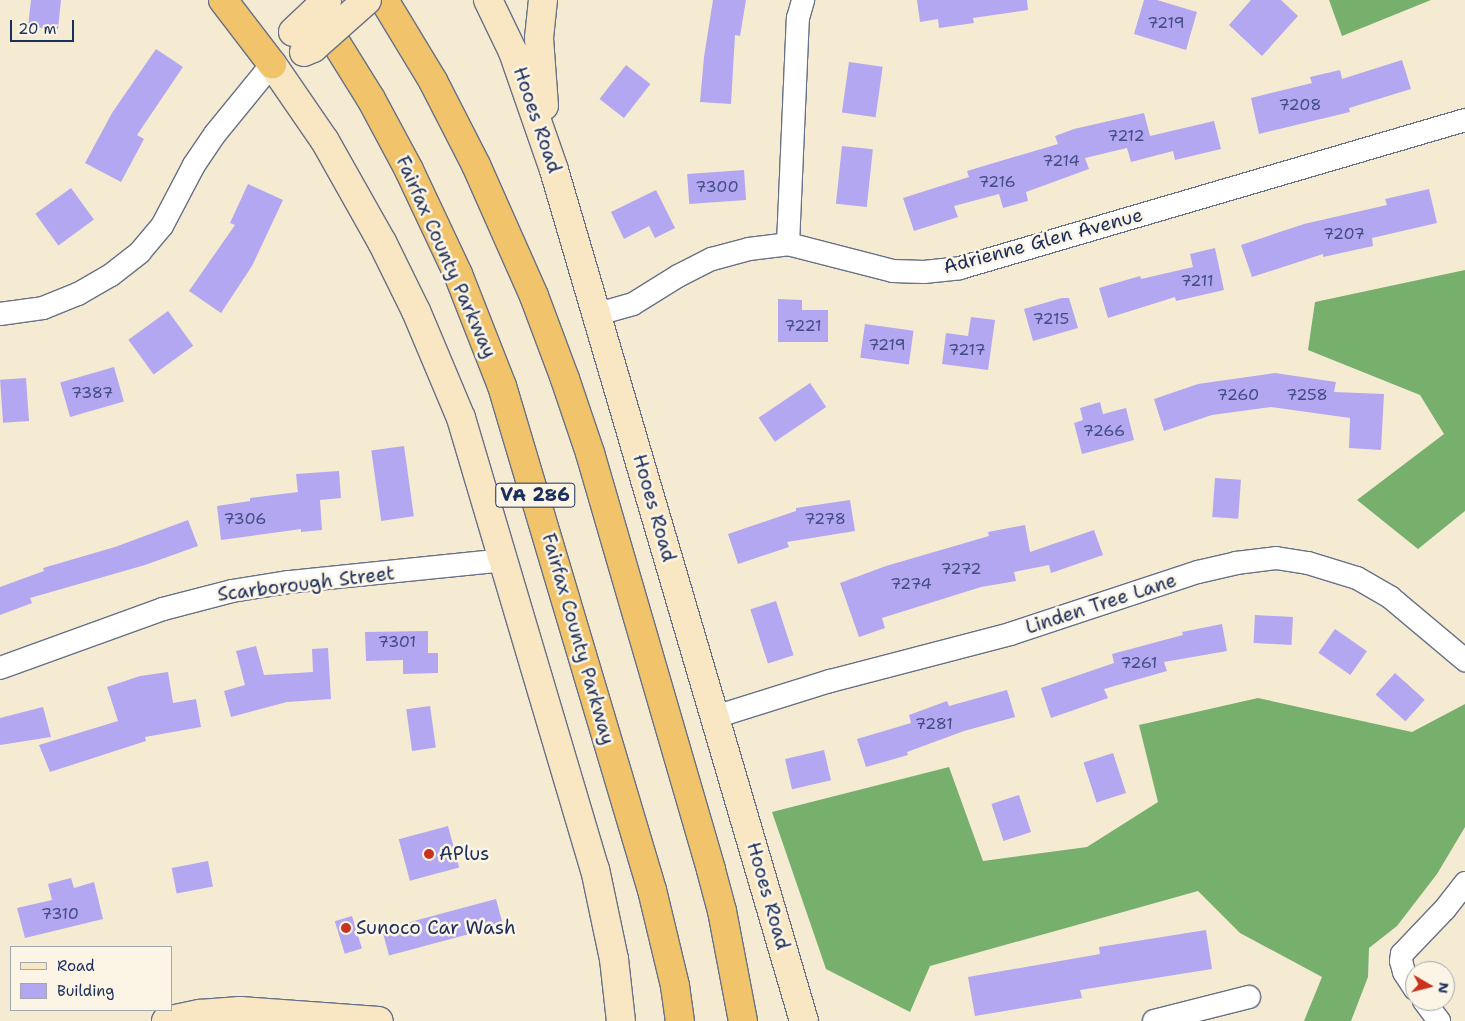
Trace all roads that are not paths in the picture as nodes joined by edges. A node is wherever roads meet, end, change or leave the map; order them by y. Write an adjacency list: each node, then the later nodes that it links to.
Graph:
1 (223, 0): 10 (highway)
2 (309, 0): 26 (highway, Fairfax County Parkway / VA 286)
3 (326, 0): 9 (main road, bridge)
4 (368, 0): 9 (main road, bridge)
5 (384, 0): 27 (highway, VA 286)
6 (488, 0): 12 (main road, Hooes Road)
7 (543, 0): 12 (main road)
8 (802, 0): 13 (street)
9 (298, 42): 10 (main road)
10 (272, 64): 14 (street); 16 (main road)
11 (1465, 120): 13 (street, Adrienne Glen Avenue)
12 (554, 170): 15 (main road, Hooes Road)
13 (788, 244): 15 (street, Adrienne Glen Avenue)
14 (0, 314)
15 (598, 314): 19 (main road, Hooes Road)
16 (504, 560): 18 (street, Scarborough Street); 25 (main road)
17 (1465, 660): 19 (street, Linden Tree Lane)
18 (0, 668)
19 (716, 717): 28 (main road, Hooes Road)
20 (1465, 883): 21 (street)
21 (1405, 974)
22 (1249, 997): 29 (street)
23 (166, 1021): 24 (main road)
24 (379, 1021)
25 (621, 1021)
26 (680, 1021)
27 (743, 1021)
28 (804, 1021)
29 (1154, 1021)

